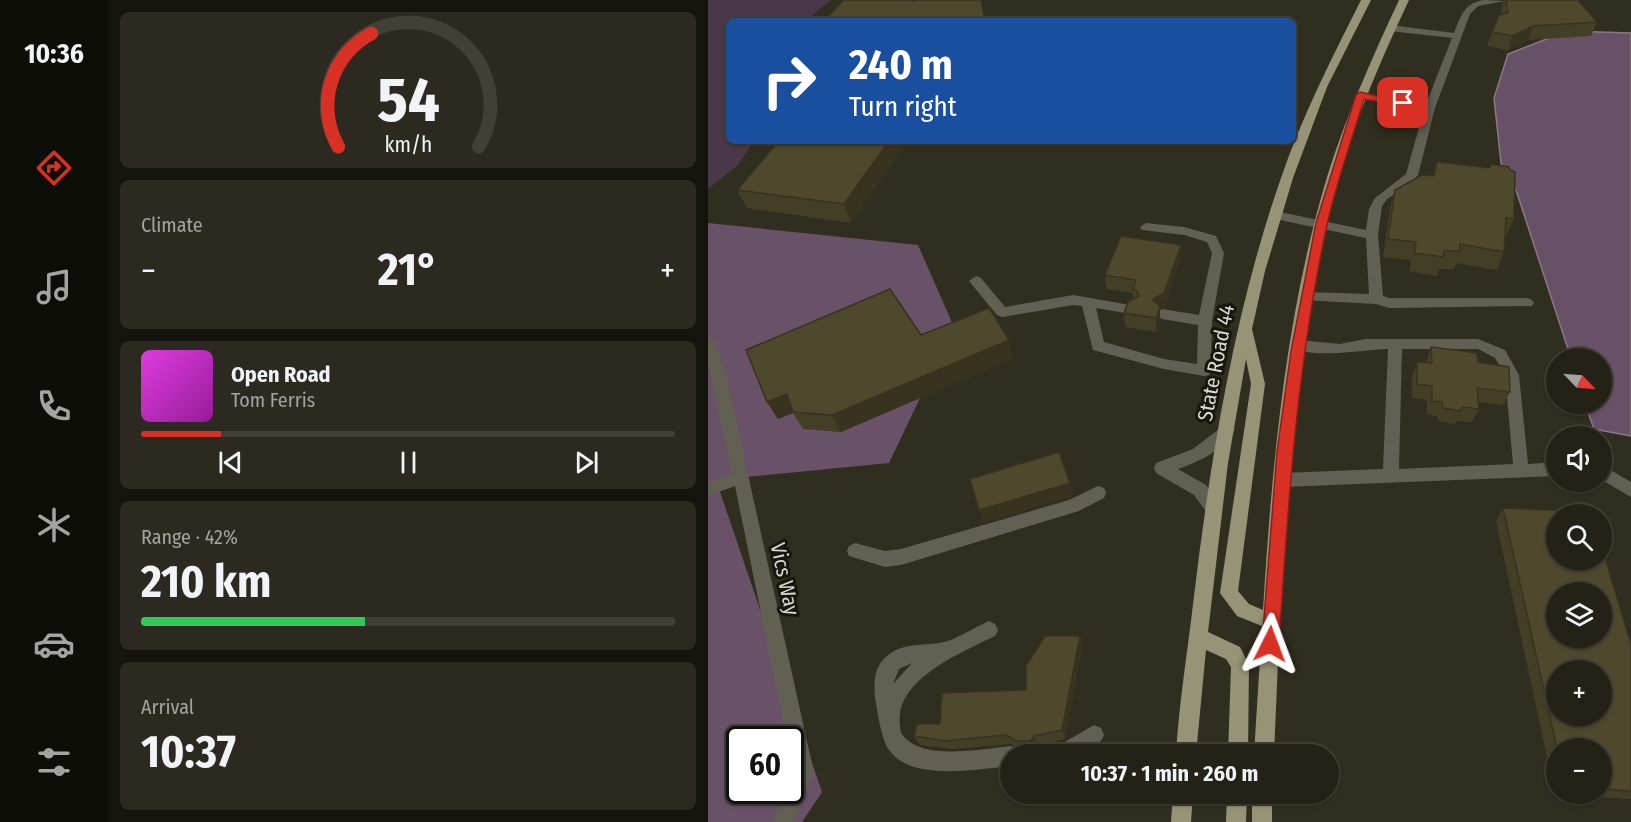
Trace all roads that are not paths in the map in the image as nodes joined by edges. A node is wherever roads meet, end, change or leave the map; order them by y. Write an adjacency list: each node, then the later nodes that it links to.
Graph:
1 (1366, 0): 8 (main road, State Road 44)
2 (1404, 0): 4 (main road)
3 (1503, 1): 5 (street)
4 (1390, 28): 5 (street); 6 (main road)
5 (1457, 36): 7 (street)
6 (1360, 95): 7 (street); 9 (main road)
7 (1430, 108): 11 (street)
8 (1275, 215): 9 (street); 20 (main road, State Road 44)
9 (1322, 223): 11 (street); 13 (main road)
10 (1146, 227): 19 (street)
11 (1372, 235): 14 (street)
12 (976, 281): 15 (street)
13 (1307, 297): 14 (street); 23 (main road)
14 (1376, 299): 16 (street)
15 (1088, 302): 17 (street); 19 (street)
16 (1527, 303)
17 (1131, 309)
18 (1162, 314): 19 (street)
19 (1205, 321)
20 (1247, 327): 24 (main road, State Road 44); 36 (main road)
21 (708, 342): 27 (street, Vics Way)
22 (1395, 344): 23 (street); 26 (street); 28 (street)
23 (1299, 345): 30 (main road)
24 (1227, 429): 34 (main road, State Road 44); 34 (street)
25 (1546, 469): 26 (street)
26 (1521, 470): 28 (street)
27 (741, 476): 31 (street); 48 (street, Vics Way)
28 (1391, 476): 30 (street)
29 (1612, 478): 32 (street)
30 (1282, 480): 36 (main road)
31 (708, 489)
32 (1631, 490)
33 (1098, 493): 35 (street)
34 (1214, 509): 38 (main road, State Road 44)
35 (855, 551)
36 (1272, 622): 43 (main road)
37 (989, 630): 44 (street)
38 (1199, 638): 41 (main road, State Road 44); 42 (main road)
39 (1094, 735): 40 (street)
40 (1080, 744)
41 (1187, 744)
42 (1238, 744)
43 (1265, 744)
44 (1000, 757)
45 (1182, 804): 49 (main road)
46 (1237, 804): 50 (main road)
47 (1262, 804): 51 (main road)
48 (782, 822)
49 (1181, 822)
50 (1236, 822)
51 (1262, 822)

